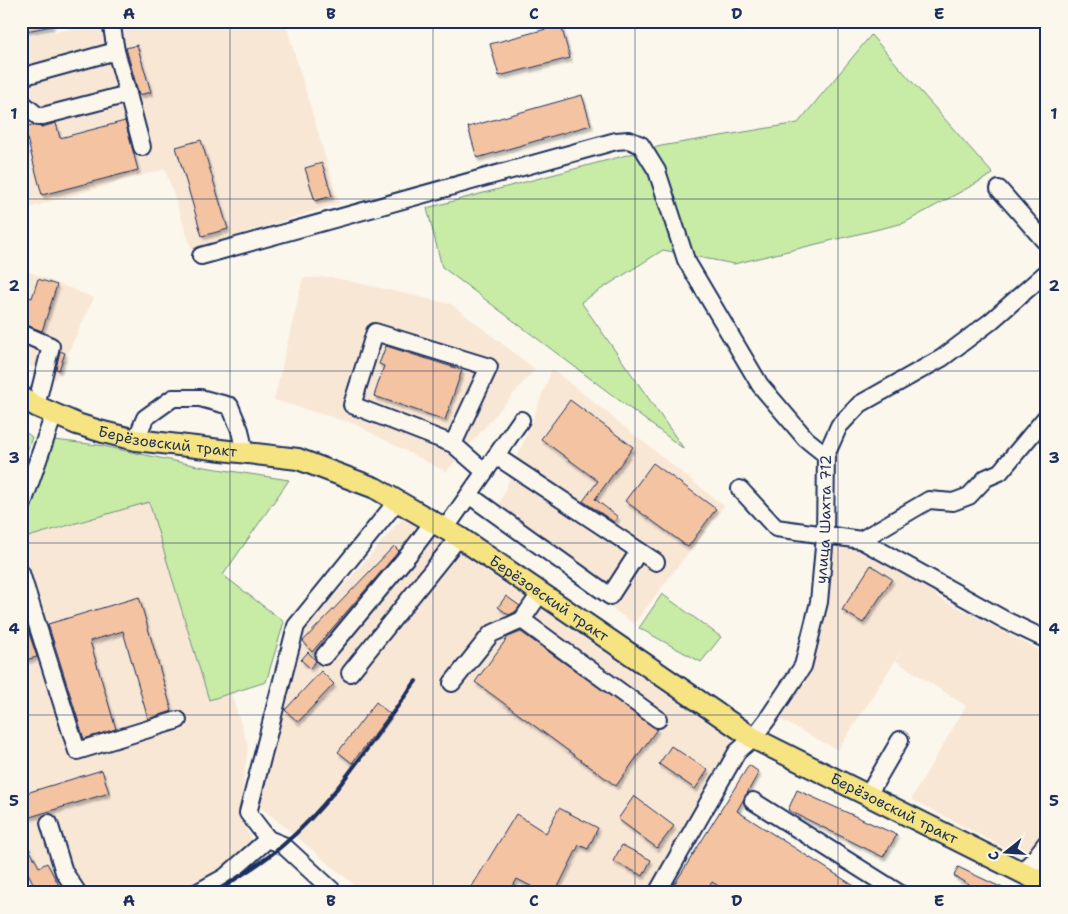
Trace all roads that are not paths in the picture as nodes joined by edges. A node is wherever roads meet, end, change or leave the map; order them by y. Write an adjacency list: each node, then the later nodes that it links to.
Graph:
1 (111, 21): 2 (street)
2 (116, 51): 3 (street); 4 (street)
3 (21, 77)
4 (128, 94): 5 (street); 6 (street)
5 (21, 102)
6 (142, 147)
7 (999, 189): 8 (street)
8 (1047, 244)
9 (201, 256): 19 (street)
10 (1047, 272): 19 (street, улица Шахта 712)
11 (21, 333): 12 (street)
12 (28, 401): 13 (main road, Берёзовский тракт)
13 (54, 414): 16 (main road, Берёзовский тракт); 25 (street)
14 (1047, 416): 28 (street)
15 (521, 420): 20 (street)
16 (136, 440): 18 (main road, Берёзовский тракт); 18 (street)
17 (453, 444): 17 (street); 21 (street)
18 (245, 454): 24 (main road, Берёзовский тракт)
19 (826, 455): 27 (street, улица Шахта 712)
20 (496, 456): 21 (street); 29 (street)
21 (484, 472): 23 (street)
22 (740, 489): 27 (street)
23 (468, 495): 26 (street); 29 (street)
24 (398, 500): 26 (main road, Берёзовский тракт); 45 (street)
25 (21, 509)
26 (446, 529): 32 (main road, Берёзовский тракт); 35 (street); 36 (street)
27 (825, 536): 28 (street); 40 (street, улица Шахта 712)
28 (861, 540): 34 (street)
29 (639, 551): 30 (street)
30 (656, 562)
31 (21, 573): 39 (street)
32 (541, 592): 33 (street); 40 (main road, Берёзовский тракт)
33 (522, 620): 37 (street); 38 (street)
34 (1047, 640)
35 (324, 656)
36 (350, 674)
37 (452, 683)
38 (658, 719)
39 (178, 720)
40 (752, 738): 42 (main road, Берёзовский тракт); 53 (street, улица Шахта 712)
41 (900, 740): 42 (street)
42 (868, 795): 48 (main road, Берёзовский тракт)
43 (753, 801): 54 (street)
44 (50, 823): 50 (street)
45 (268, 839): 51 (street); 52 (street)
46 (1047, 842): 48 (street)
47 (1047, 866): 48 (street)
48 (1025, 867): 49 (main road, Берёзовский тракт)
49 (1047, 885)
50 (78, 893)
51 (196, 893)
52 (335, 893)
53 (657, 893)
54 (899, 893)

